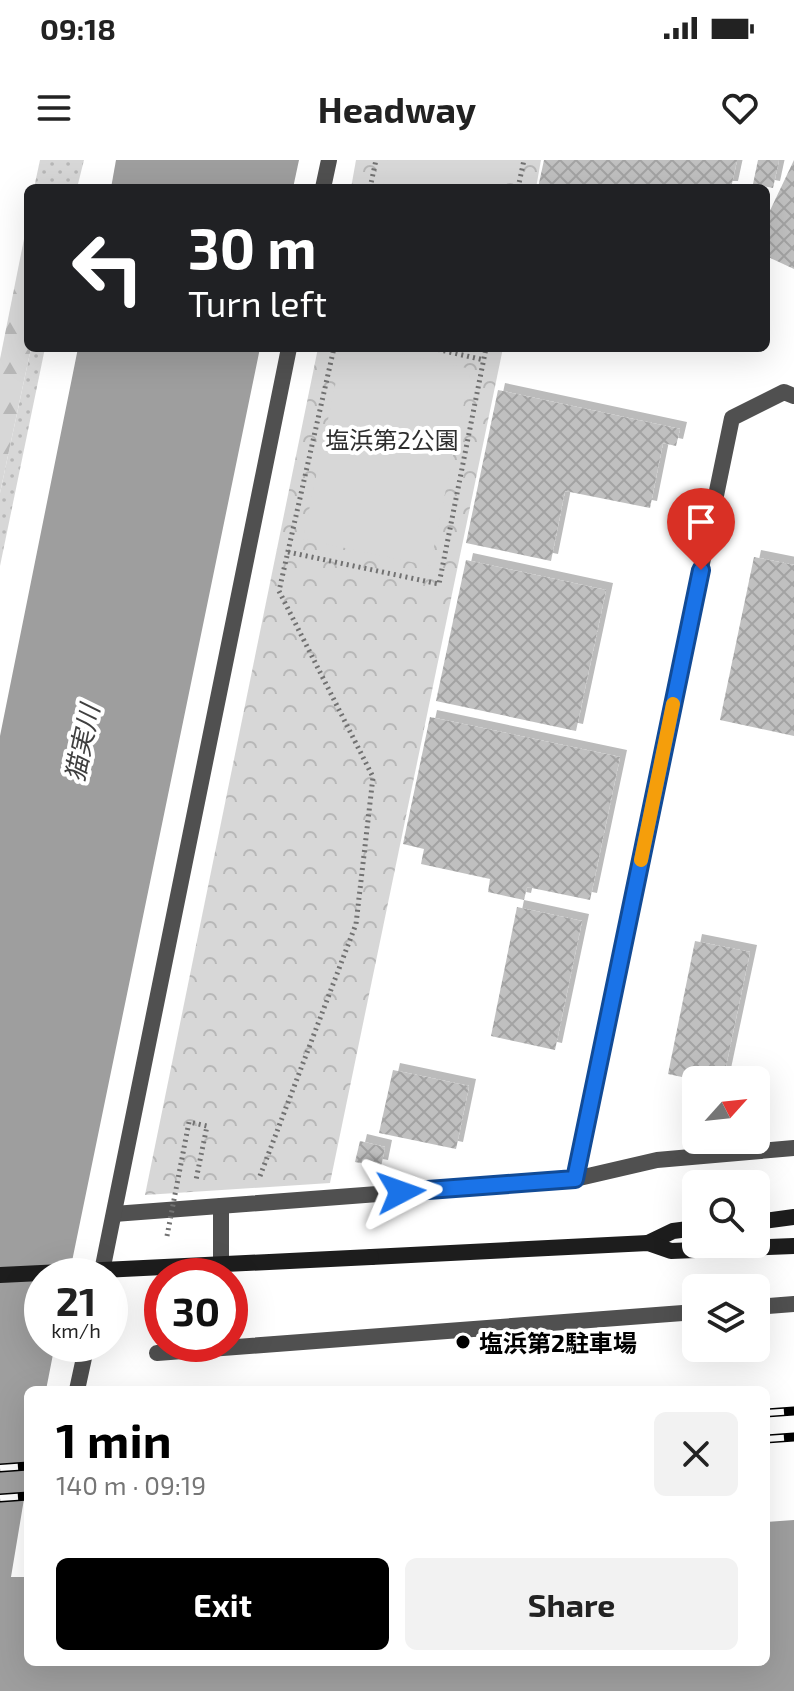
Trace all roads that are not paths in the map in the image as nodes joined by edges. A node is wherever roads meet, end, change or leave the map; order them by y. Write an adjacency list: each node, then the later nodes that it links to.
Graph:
1 (329, 160): 2 (street)
2 (324, 184)
3 (288, 352): 8 (street)
4 (794, 396): 6 (street)
5 (794, 1148): 6 (street)
6 (575, 1179): 7 (street)
7 (221, 1206): 8 (street); 15 (street)
8 (114, 1214): 14 (street)
9 (794, 1217): 10 (street)
10 (770, 1220)
11 (682, 1230): 12 (street)
12 (648, 1243): 13 (street); 16 (street, bridge)
13 (794, 1246)
14 (105, 1258)
15 (221, 1258)
16 (0, 1275)
17 (794, 1304): 18 (street)
18 (770, 1306)
19 (682, 1313): 20 (street)
20 (248, 1344)
21 (83, 1362): 22 (street)
22 (78, 1386)

